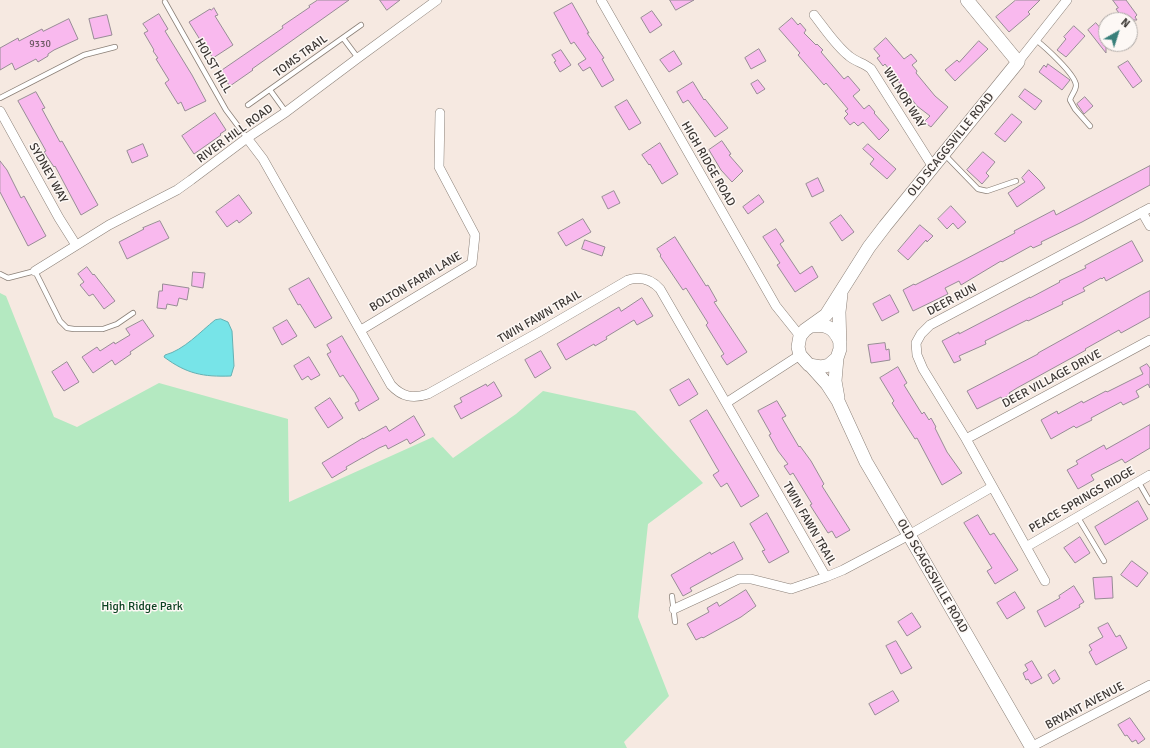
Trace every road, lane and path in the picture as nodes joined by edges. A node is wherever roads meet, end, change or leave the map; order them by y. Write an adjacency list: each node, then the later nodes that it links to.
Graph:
1 (437, 0): 11 (street, RIVER HILL ROAD)
2 (600, 0): 33 (street, HIGH RIDGE ROAD)
3 (967, 0): 12 (street)
4 (1067, 0): 9 (street, OLD SCAGGSVILLE ROAD)
5 (165, 2): 20 (lane, HOLST HILL)
6 (814, 15): 22 (street, WILNOR WAY)
7 (360, 25): 8 (lane, TOMS TRAIL)
8 (343, 38): 11 (lane, TOMS TRAIL); 13 (lane, TOMS TRAIL)
9 (1036, 40): 12 (street, OLD SCAGGSVILLE ROAD); 19 (lane)
10 (115, 47): 14 (lane)
11 (358, 58): 17 (street, RIVER HILL ROAD)
12 (1018, 62): 21 (street, OLD SCAGGSVILLE ROAD)
13 (270, 90): 15 (lane, TOMS TRAIL); 17 (lane, TOMS TRAIL)
14 (0, 98)
15 (248, 105)
16 (0, 111): 26 (street, SYDNEY WAY)
17 (286, 112): 20 (street, RIVER HILL ROAD)
18 (440, 113): 32 (street, BOLTON FARM LANE)
19 (1090, 126)
20 (247, 138): 26 (street, RIVER HILL ROAD); 32 (street, TWIN FAWN TRAIL)
21 (943, 154): 22 (street, OLD SCAGGSVILLE ROAD); 23 (lane)
22 (933, 167): 29 (street, OLD SCAGGSVILLE ROAD)
23 (1016, 181)
24 (1146, 210): 25 (street); 41 (street, DEER RUN)
25 (1150, 226)
26 (76, 246): 27 (street, RIVER HILL ROAD)
27 (35, 271): 28 (lane); 30 (lane)
28 (0, 274)
29 (841, 294): 31 (street, OLD SCAGGSVILLE ROAD); 35 (street, OLD SCAGGSVILLE ROAD)
30 (134, 313)
31 (811, 326): 33 (street); 35 (street)
32 (360, 330): 40 (street, TWIN FAWN TRAIL)
33 (800, 336): 36 (street)
34 (1150, 340): 41 (street, DEER VILLAGE DRIVE)
35 (840, 342): 37 (street)
36 (800, 355): 38 (street); 40 (street)
37 (837, 358): 38 (street); 39 (street, OLD SCAGGSVILLE ROAD)
38 (810, 365): 39 (street, OLD SCAGGSVILLE ROAD)
39 (838, 402): 47 (street, OLD SCAGGSVILLE ROAD)
40 (726, 403): 50 (street, TWIN FAWN TRAIL)
41 (966, 440): 44 (street, DEER RUN)
42 (1150, 476): 43 (street, PEACE SPRINGS RIDGE)
43 (1138, 481): 45 (lane); 46 (street, PEACE SPRINGS RIDGE)
44 (992, 487): 47 (street); 48 (street, DEER RUN)
45 (1150, 502)
46 (1077, 516): 48 (street, PEACE SPRINGS RIDGE); 49 (lane)
47 (909, 535): 50 (street); 56 (street, OLD SCAGGSVILLE ROAD)
48 (1026, 547): 51 (street, DEER RUN)
49 (1104, 561)
50 (826, 577): 53 (street)
51 (1045, 581)
52 (672, 596): 53 (lane)
53 (674, 609): 54 (lane)
54 (675, 622)
55 (1150, 685): 56 (street, BRYANT AVENUE)
56 (1032, 748)

